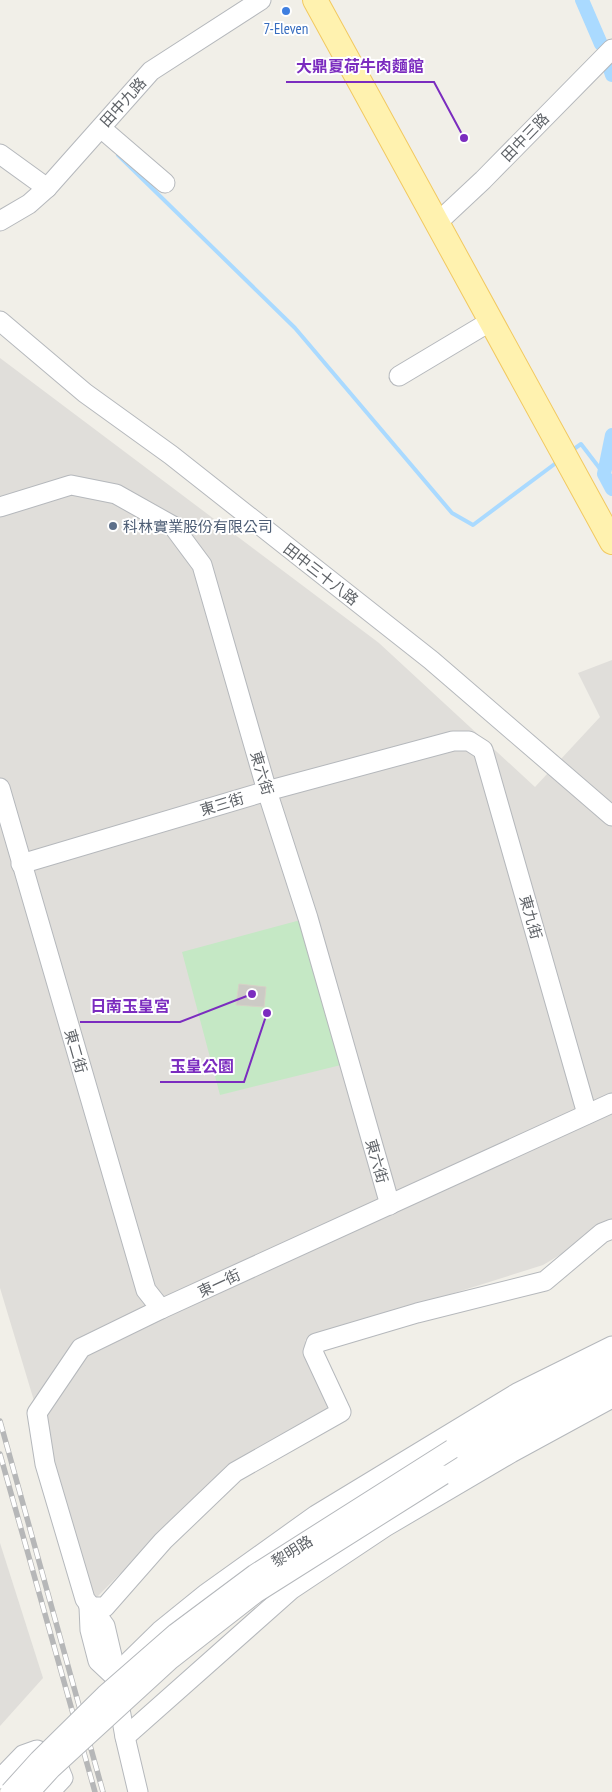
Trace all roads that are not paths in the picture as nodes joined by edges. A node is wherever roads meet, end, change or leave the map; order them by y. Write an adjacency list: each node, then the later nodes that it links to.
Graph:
1 (261, 0): 4 (street, 田中九路)
2 (315, 0): 9 (main road)
3 (612, 49): 9 (street, 田中三路)
4 (101, 128): 6 (street); 7 (street, 田中九路)
5 (0, 154): 7 (street)
6 (165, 183)
7 (47, 188): 8 (street, 田中九路)
8 (0, 221)
9 (437, 223): 11 (main road)
10 (0, 321): 18 (street, 田中三十八路)
11 (491, 321): 12 (street); 14 (main road)
12 (399, 376)
13 (0, 507): 17 (street, 東六街)
14 (612, 542)
15 (453, 741): 17 (street, 東三街); 21 (street, 東九街)
16 (0, 788): 19 (street, 東二街)
17 (267, 791): 19 (street, 東三街); 22 (street, 東六街)
18 (612, 816)
19 (21, 864): 24 (street, 東二街)
20 (612, 1103): 21 (street, 東一街)
21 (587, 1114): 22 (street, 東一街)
22 (390, 1205): 24 (street, 東一街)
23 (612, 1229): 32 (street)
24 (161, 1309): 32 (street, 東一街)
25 (612, 1346): 29 (street)
26 (612, 1362): 29 (street, 黎明路)
27 (612, 1380): 31 (street, 黎明路)
28 (612, 1398): 30 (street)
29 (447, 1444): 33 (street); 36 (street, 黎明路, bridge)
30 (511, 1453): 31 (street); 34 (street)
31 (443, 1474): 37 (street, 黎明路, bridge)
32 (89, 1607): 33 (street, 東一街)
33 (114, 1676): 34 (street)
34 (124, 1737): 39 (street)
35 (0, 1779): 38 (street)
36 (10, 1792)
37 (30, 1792)
38 (50, 1792)
39 (138, 1792)

